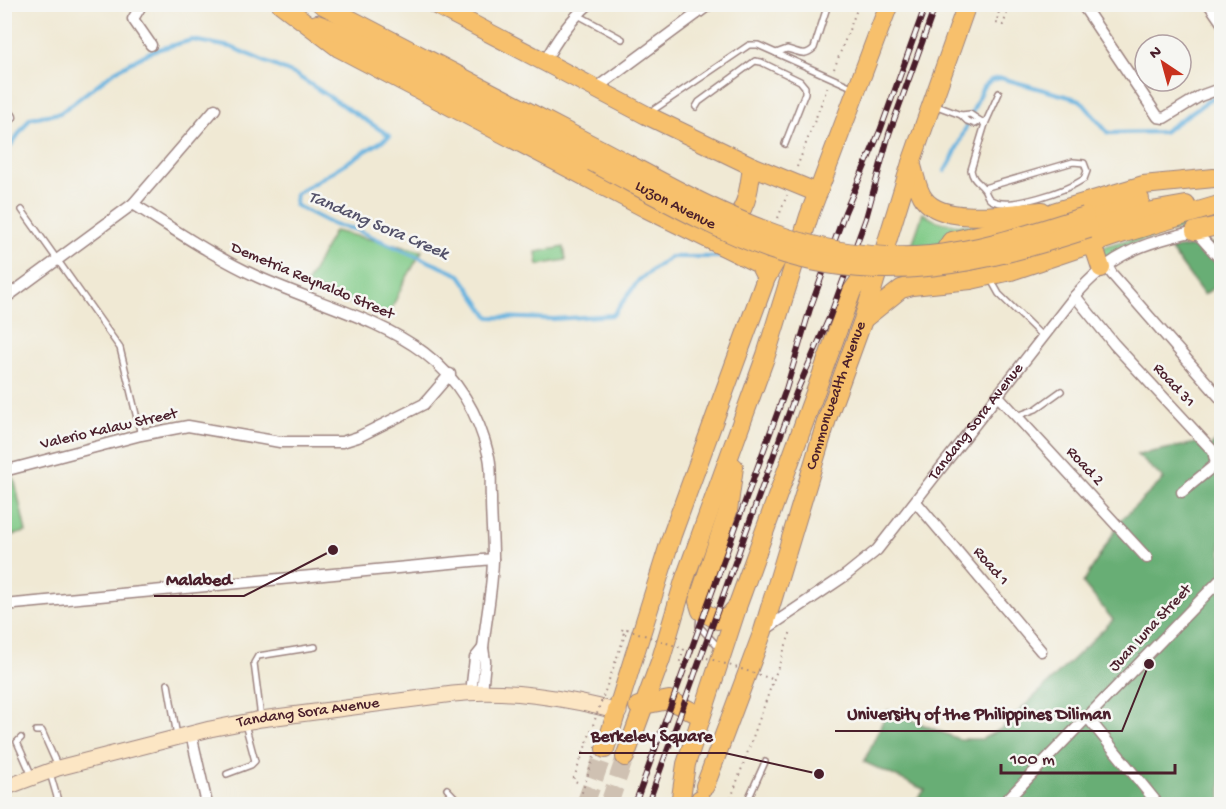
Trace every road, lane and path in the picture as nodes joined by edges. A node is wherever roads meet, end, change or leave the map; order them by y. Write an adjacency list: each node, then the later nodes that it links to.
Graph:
1 (142, 4): 18 (street)
2 (321, 4): 35 (main road, Luzon Avenue)
3 (434, 4): 20 (main road)
4 (590, 4): 15 (street)
5 (710, 4): 23 (street)
6 (828, 4): 19 (lane)
7 (859, 4): 21 (path)
8 (889, 4): 24 (main road)
9 (968, 4): 26 (main road, Commonwealth Avenue)
10 (979, 4): 11 (path)
11 (991, 4)
12 (1082, 4): 22 (street)
13 (1209, 4): 16 (street)
14 (286, 8): 35 (main road, Luzon Avenue); 50 (main road, Luzon Avenue)
15 (577, 14): 17 (lane); 20 (street)
16 (1221, 23)
17 (622, 39)
18 (151, 45)
19 (776, 53): 21 (lane); 30 (lane)
20 (543, 63): 23 (main road)
21 (830, 79): 24 (lane); 39 (path)
22 (1221, 88)
23 (595, 89): 30 (main road)
24 (858, 90): 41 (main road)
25 (999, 93): 33 (lane)
26 (932, 104): 31 (lane); 36 (main road, Commonwealth Avenue)
27 (696, 107): 34 (lane)
28 (4, 108): 32 (street)
29 (215, 110): 43 (street)
30 (646, 115): 37 (main road)
31 (961, 115): 33 (lane); 33 (lane)
32 (11, 117)
33 (979, 121): 40 (lane)
34 (785, 144)
35 (596, 155): 48 (main road, Luzon Avenue, bridge)
36 (911, 163): 45 (main road); 51 (main road, Commonwealth Avenue)
37 (752, 166): 39 (main road); 50 (main road)
38 (1218, 178): 45 (main road); 48 (main road)
39 (791, 183): 41 (main road)
40 (984, 189): 40 (lane)
41 (818, 193): 46 (main road)
42 (1221, 203): 48 (main road)
43 (133, 204): 52 (street); 62 (street, Demetria Reynaldo Street)
44 (22, 210): 52 (lane)
45 (1056, 211): 57 (main road)
46 (809, 216): 56 (main road); 68 (main road)
47 (1221, 225): 49 (main road)
48 (1086, 230): 54 (main road); 55 (main road)
49 (1195, 231): 53 (street); 54 (street, Tandang Sora Avenue)
50 (700, 236): 56 (main road, Luzon Avenue)
51 (889, 240): 60 (main road, Commonwealth Avenue); 77 (main road)
52 (56, 259): 59 (street); 67 (lane)
53 (1221, 261)
54 (1104, 266): 58 (street, Tandang Sora Avenue); 65 (street)
55 (989, 276): 57 (main road); 61 (lane)
56 (766, 278): 92 (main road)
57 (971, 280): 60 (main road)
58 (1075, 296): 61 (street, Tandang Sora Avenue); 70 (street, Road 31)
59 (4, 299)
60 (863, 320): 80 (main road, Commonwealth Avenue)
61 (1043, 337): 64 (street, Tandang Sora Avenue)
62 (450, 374): 67 (street, Valerio Kalaw Street); 73 (street, Demetria Reynaldo Street)
63 (1062, 391): 66 (lane)
64 (998, 396): 66 (street, Road 2); 71 (street, Tandang Sora Avenue)
65 (1221, 400)
66 (1017, 416): 72 (street, Road 2)
67 (141, 435): 69 (street, Valerio Kalaw Street)
68 (737, 438): 75 (main road); 78 (main road)
69 (4, 471)
70 (1182, 492)
71 (916, 502): 80 (street, Tandang Sora Avenue); 84 (street, Road 1)
72 (1147, 558)
73 (493, 559): 76 (street); 89 (street, Demetria Reynaldo Street)
74 (1221, 578): 94 (street, Juan Luna Street)
75 (684, 581): 86 (main road); 92 (main road)
76 (4, 605)
77 (737, 607): 78 (main road); 85 (main road)
78 (701, 611): 85 (lane)
79 (627, 629): 82 (path, bridge); 87 (path, bridge); 106 (path, bridge)
80 (763, 631): 109 (main road, Commonwealth Avenue)
81 (791, 631): 90 (path)
82 (624, 634)
83 (315, 647): 95 (lane)
84 (1041, 651)
85 (715, 655): 90 (path, bridge); 93 (main road)
86 (661, 659): 91 (main road); 91 (main road)
87 (703, 672)
88 (168, 684): 98 (lane)
89 (476, 692): 92 (main road, Tandang Sora Avenue); 95 (main road, Tandang Sora Avenue)
90 (766, 700): 114 (path)
91 (655, 704): 92 (main road); 93 (main road); 101 (main road)
92 (619, 712): 100 (main road)
93 (701, 716): 113 (main road)
94 (1088, 718): 116 (street, Juan Luna Street); 117 (street)
95 (261, 719): 96 (main road, Tandang Sora Avenue)
96 (244, 722): 98 (main road, Tandang Sora Avenue); 104 (lane)
97 (36, 731): 103 (lane)
98 (184, 735): 103 (main road, Tandang Sora Avenue); 111 (street)
99 (21, 738): 105 (lane)
100 (605, 749)
101 (626, 757)
102 (765, 762): 115 (lane)
103 (54, 770): 105 (main road, Tandang Sora Avenue); 110 (lane)
104 (228, 774)
105 (33, 777): 107 (main road, Tandang Sora Avenue)
106 (577, 782)
107 (4, 788)
108 (447, 789): 112 (lane)
109 (701, 796)
110 (59, 804)
111 (207, 804)
112 (461, 804)
113 (680, 804)
114 (729, 804)
115 (746, 804)
116 (1003, 804)
117 (1158, 804)

